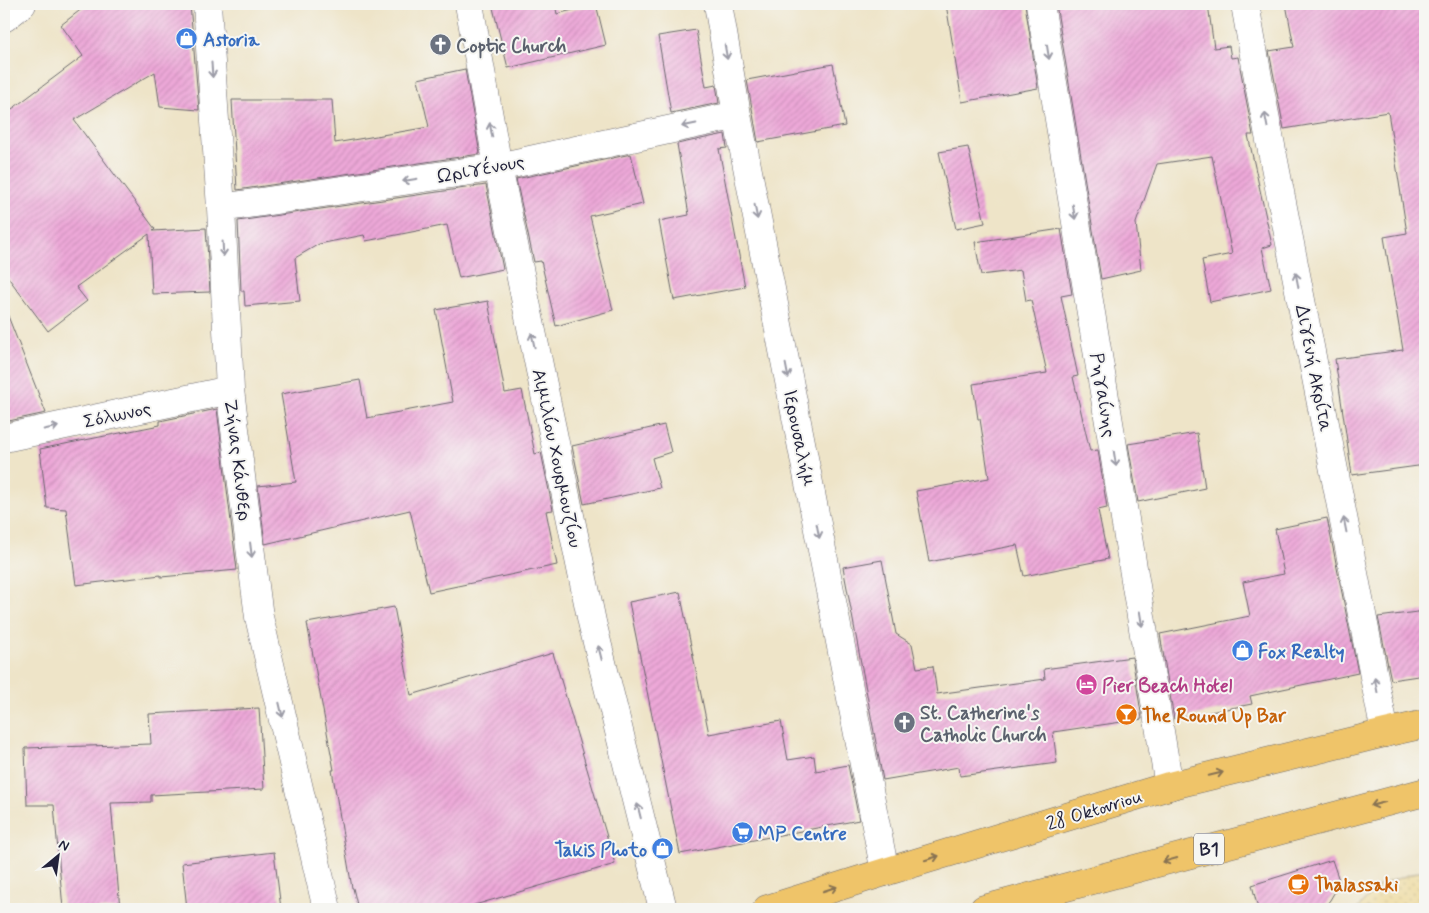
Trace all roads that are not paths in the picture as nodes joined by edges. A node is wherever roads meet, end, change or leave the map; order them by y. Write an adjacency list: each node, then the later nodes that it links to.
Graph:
1 (22, 4): 7 (street)
2 (207, 4): 10 (street, Ζήνας Κάνθερ, one-way to 10)
3 (469, 4): 9 (street, Αιμιλίου Χουρμουζίου, one-way to 3)
4 (718, 4): 8 (street, Ιερουσαλήμ, one-way to 8)
5 (1040, 4): 15 (street, Ρηγαίνης, one-way to 15)
6 (1245, 4): 14 (street, Διγενή Ακρίτα, one-way to 6)
7 (4, 18)
8 (737, 115): 9 (street, Ωριγένους, one-way to 9); 17 (street, Ιερουσαλήμ, one-way to 17)
9 (498, 167): 10 (street, Ωριγένους, one-way to 10); 19 (street, Αιμιλίου Χουρμουζίου, one-way to 9)
10 (222, 208): 11 (street, Ζήνας Κάνθερ, one-way to 11)
11 (230, 390): 12 (street, Σόλωνος, one-way to 11); 18 (street, Ζήνας Κάνθερ, one-way to 18)
12 (4, 438)
13 (1425, 724): 14 (main road, 28 Oktovriou)
14 (1385, 733): 15 (main road, 28 Oktovriou, one-way to 14)
15 (1169, 786): 17 (main road, 28 Oktovriou, one-way to 15)
16 (1425, 792): 21 (main road, B1, one-way to 21)
17 (885, 872): 20 (main road, 28 Oktovriou, one-way to 17)
18 (327, 909)
19 (664, 909)
20 (767, 909)
21 (984, 909)

